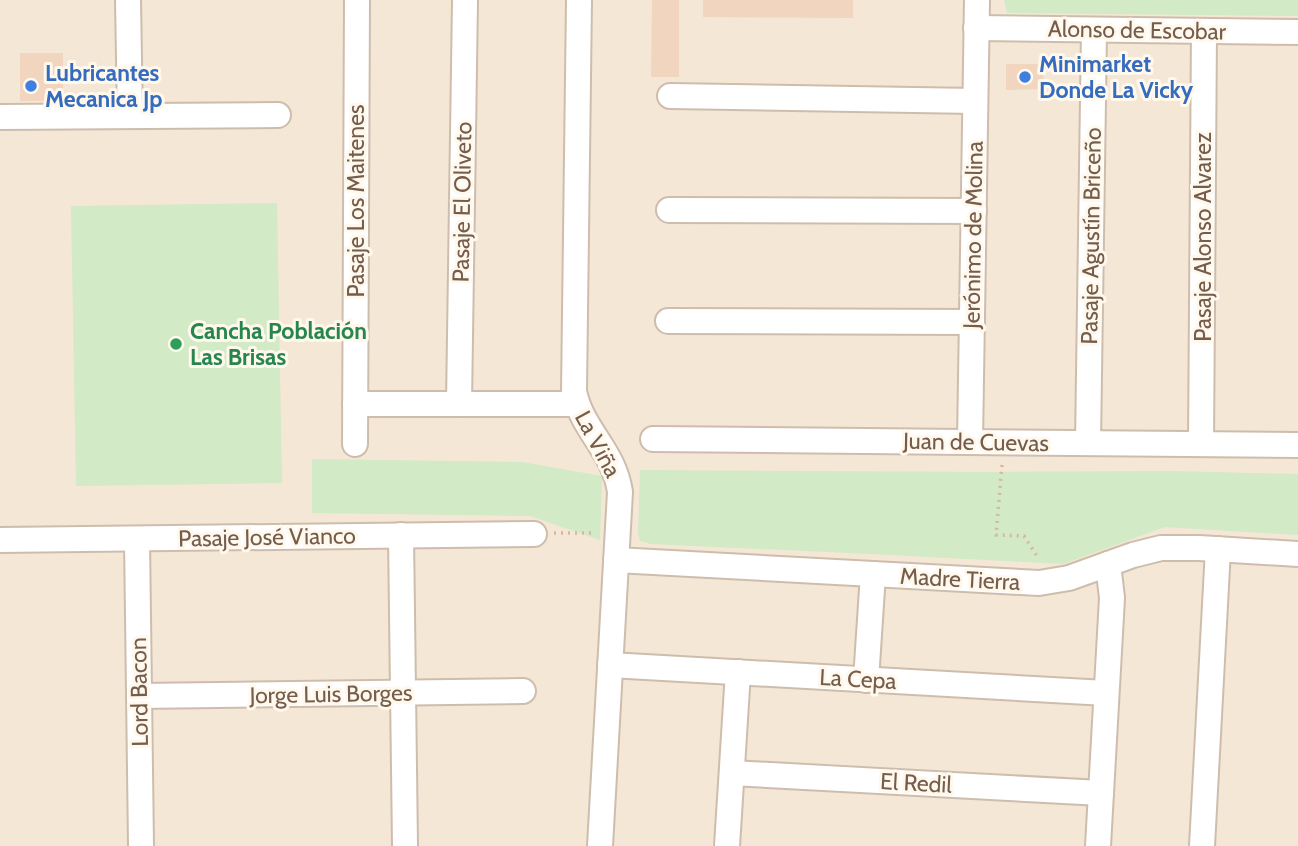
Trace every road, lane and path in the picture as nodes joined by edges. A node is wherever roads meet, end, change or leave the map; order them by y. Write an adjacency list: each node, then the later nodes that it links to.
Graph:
1 (128, 0): 13 (street)
2 (357, 0): 19 (street, Pasaje Los Maitenes)
3 (465, 0): 20 (street, Pasaje El Oliveto)
4 (579, 0): 21 (street, La Viña)
5 (977, 0): 6 (street, Jerónimo de Molina)
6 (976, 28): 7 (street, Alonso de Escobar); 11 (street, Jerónimo de Molina)
7 (1094, 30): 8 (street, Alonso de Escobar); 25 (street, Pasaje Agustín Briceño)
8 (1204, 31): 9 (street, Alonso de Escobar); 27 (street, Pasaje Alonso Alvarez)
9 (1298, 32)
10 (670, 96): 11 (street)
11 (975, 101): 16 (street, Jerónimo de Molina)
12 (278, 115): 13 (street)
13 (130, 116): 14 (street)
14 (0, 117)
15 (669, 210): 16 (street)
16 (974, 211): 18 (street, Jerónimo de Molina)
17 (668, 321): 18 (street)
18 (972, 322): 23 (street, Jerónimo de Molina)
19 (355, 404): 20 (street); 26 (street, Pasaje Los Maitenes)
20 (459, 404): 21 (street)
21 (576, 404): 29 (street, La Viña)
22 (653, 439): 23 (street, Juan de Cuevas)
23 (970, 442): 24 (street, Juan de Cuevas)
24 (1003, 442): 25 (street, Juan de Cuevas); 39 (path)
25 (1088, 443): 27 (street, Juan de Cuevas)
26 (355, 444)
27 (1201, 444): 28 (street, Juan de Cuevas)
28 (1298, 445)
29 (618, 533): 30 (path); 36 (street, La Viña)
30 (534, 534): 31 (street, Pasaje José Vianco)
31 (401, 535): 32 (street, Pasaje José Vianco); 44 (street)
32 (137, 539): 33 (street, Pasaje José Vianco); 46 (street, Lord Bacon)
33 (0, 540)
34 (1218, 549): 35 (street, Madre Tierra); 37 (street, Madre Tierra); 54 (street)
35 (1298, 554)
36 (616, 560): 38 (street, Madre Tierra); 40 (street, La Viña)
37 (1108, 564): 39 (street, Madre Tierra); 45 (street)
38 (873, 574): 39 (street, Madre Tierra); 42 (street)
39 (1053, 581)
40 (610, 665): 41 (street, La Cepa); 51 (street, La Viña)
41 (738, 673): 42 (street, La Cepa); 47 (street)
42 (866, 680): 45 (street, La Cepa)
43 (523, 691): 44 (street, Jorge Luis Borges)
44 (403, 693): 46 (street, Jorge Luis Borges); 50 (street)
45 (1106, 693): 48 (street)
46 (139, 696): 49 (street, Lord Bacon)
47 (732, 773): 48 (street, El Redil); 52 (street)
48 (1101, 793): 53 (street)
49 (141, 846)
50 (405, 846)
51 (600, 846)
52 (727, 846)
53 (1098, 846)
54 (1202, 846)

